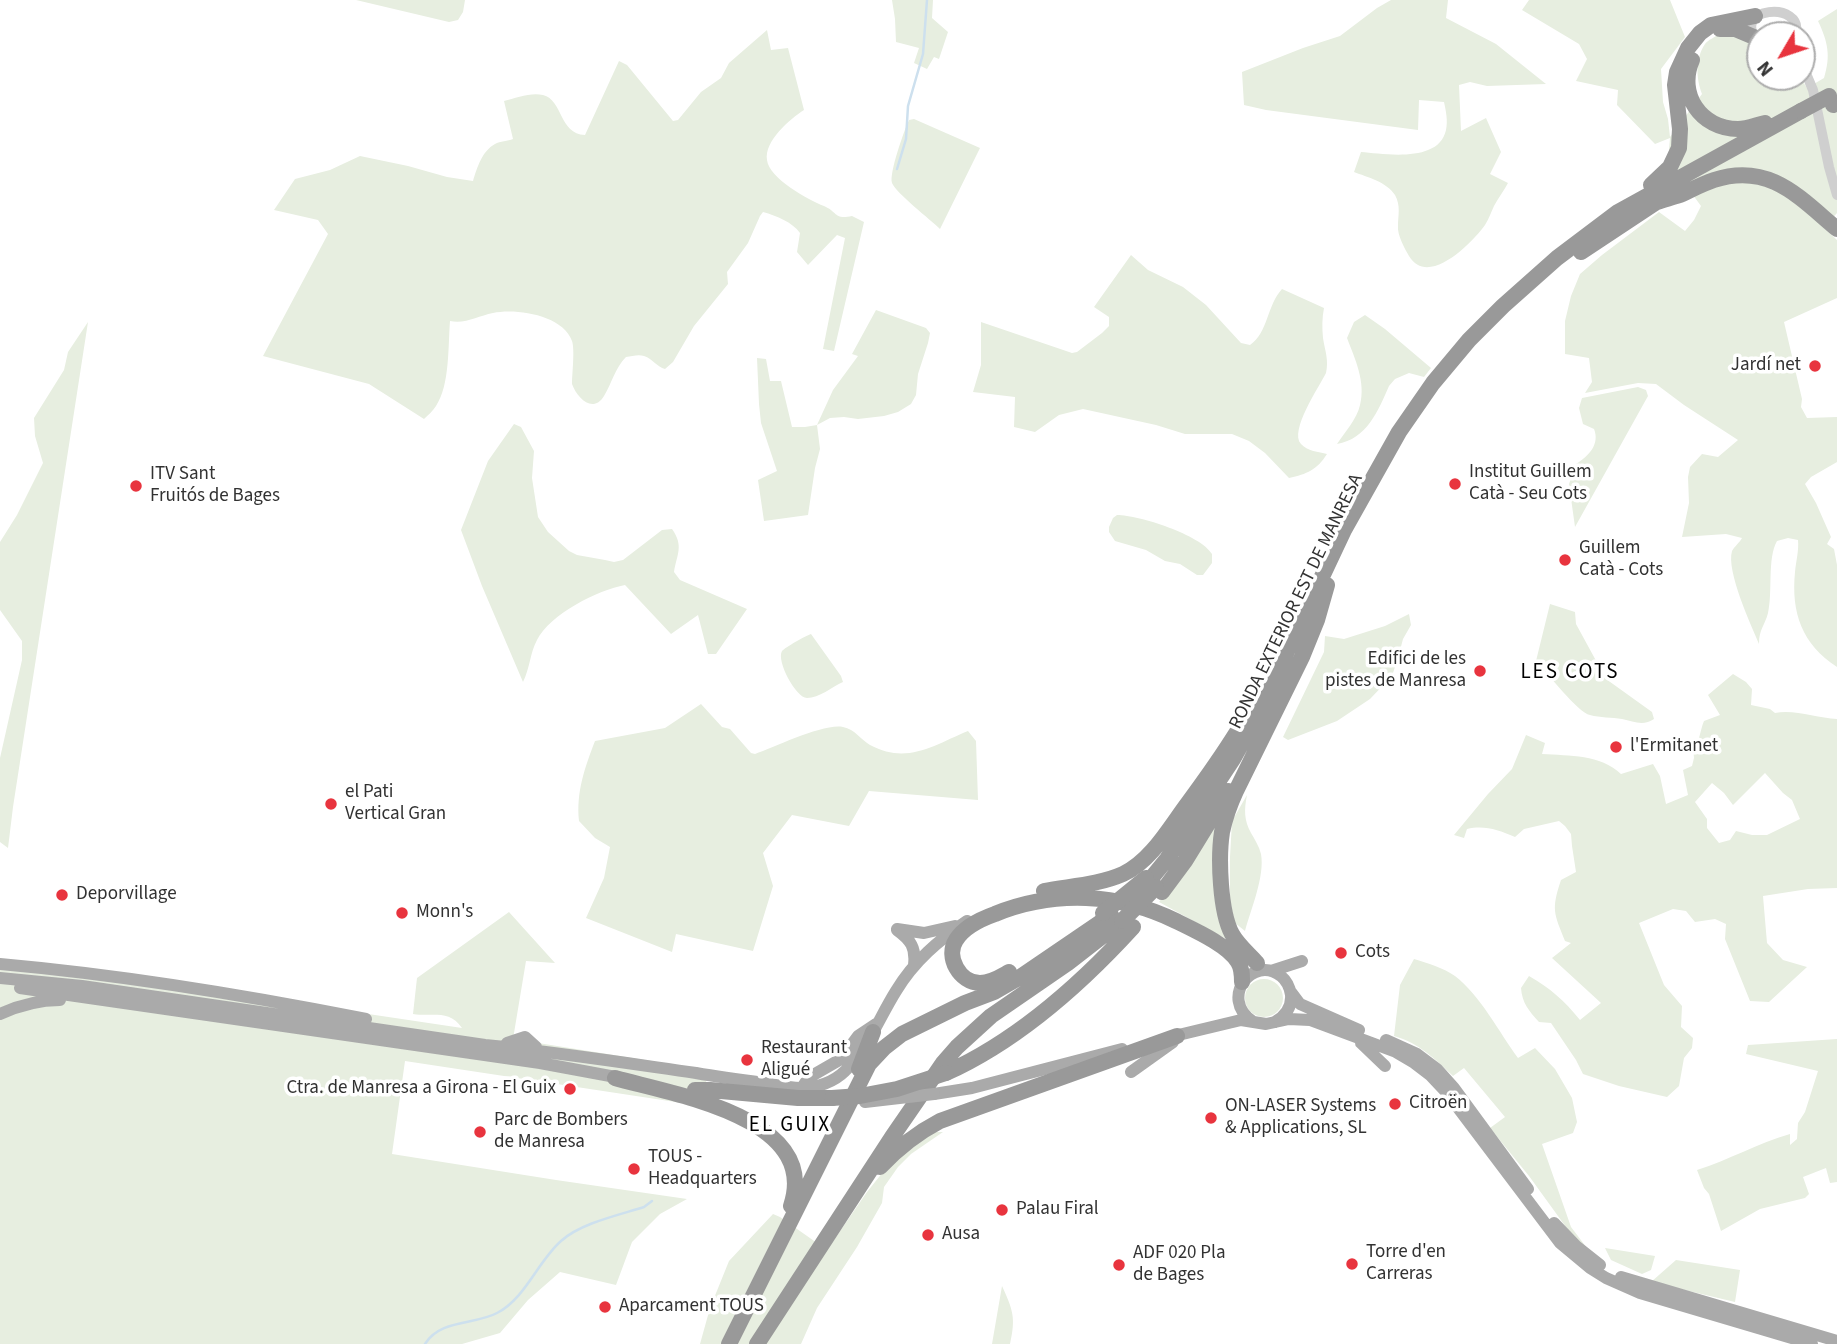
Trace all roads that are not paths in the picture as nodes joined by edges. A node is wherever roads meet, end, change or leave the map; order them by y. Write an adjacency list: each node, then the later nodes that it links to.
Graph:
1 (1786, 4): 2 (street); 3 (street)
2 (1763, 7): 10 (highway)
3 (1796, 21)
4 (1746, 32): 7 (highway)
5 (1813, 91): 8 (street)
6 (1834, 99): 7 (highway, RONDA EXTERIOR EST DE MANRESA)
7 (1804, 115): 9 (highway, RONDA EXTERIOR EST DE MANRESA); 10 (highway, RONDA EXTERIOR EST DE MANRESA)
8 (1837, 195)
9 (1654, 203): 11 (highway); 12 (highway, RONDA EXTERIOR EST DE MANRESA)
10 (1618, 212): 13 (highway, RONDA EXTERIOR EST DE MANRESA)
11 (1837, 229)
12 (1327, 585): 14 (highway, RONDA EXTERIOR EST DE MANRESA); 20 (highway)
13 (1279, 668): 14 (highway, RONDA EXTERIOR EST DE MANRESA); 15 (highway)
14 (1153, 884): 16 (highway, RONDA EXTERIOR EST DE MANRESA, bridge)
15 (1015, 900): 17 (main road); 20 (main road)
16 (1117, 919): 23 (highway); 39 (highway, bridge); 40 (highway, RONDA EXTERIOR EST DE MANRESA); 41 (highway, RONDA EXTERIOR EST DE MANRESA)
17 (960, 925): 19 (main road); 19 (main road)
18 (0, 964): 30 (main road)
19 (915, 965): 31 (main road)
20 (1264, 968): 23 (main road); 25 (main road); 25 (main road)
21 (0, 972): 30 (main road)
22 (0, 978): 34 (main road)
23 (1242, 982): 28 (main road)
24 (0, 985): 26 (main road)
25 (1289, 988): 29 (main road); 43 (main road)
26 (121, 1002): 27 (main road); 37 (main road)
27 (0, 1014)
28 (1252, 1021): 29 (main road); 32 (main road)
29 (1275, 1022): 33 (main road)
30 (394, 1025): 34 (main road)
31 (876, 1027): 34 (main road); 40 (highway)
32 (1181, 1035): 36 (main road); 39 (main road, bridge); 41 (highway)
33 (1352, 1036): 35 (main road); 46 (main road)
34 (541, 1049)
35 (1385, 1066)
36 (1131, 1072)
37 (615, 1077): 38 (main road); 42 (highway)
38 (695, 1090): 39 (highway)
39 (830, 1101)
40 (831, 1136): 42 (highway)
41 (859, 1189): 45 (highway)
42 (762, 1279): 44 (highway)
43 (1837, 1341)
44 (729, 1344)
45 (757, 1344)
46 (1812, 1344)

